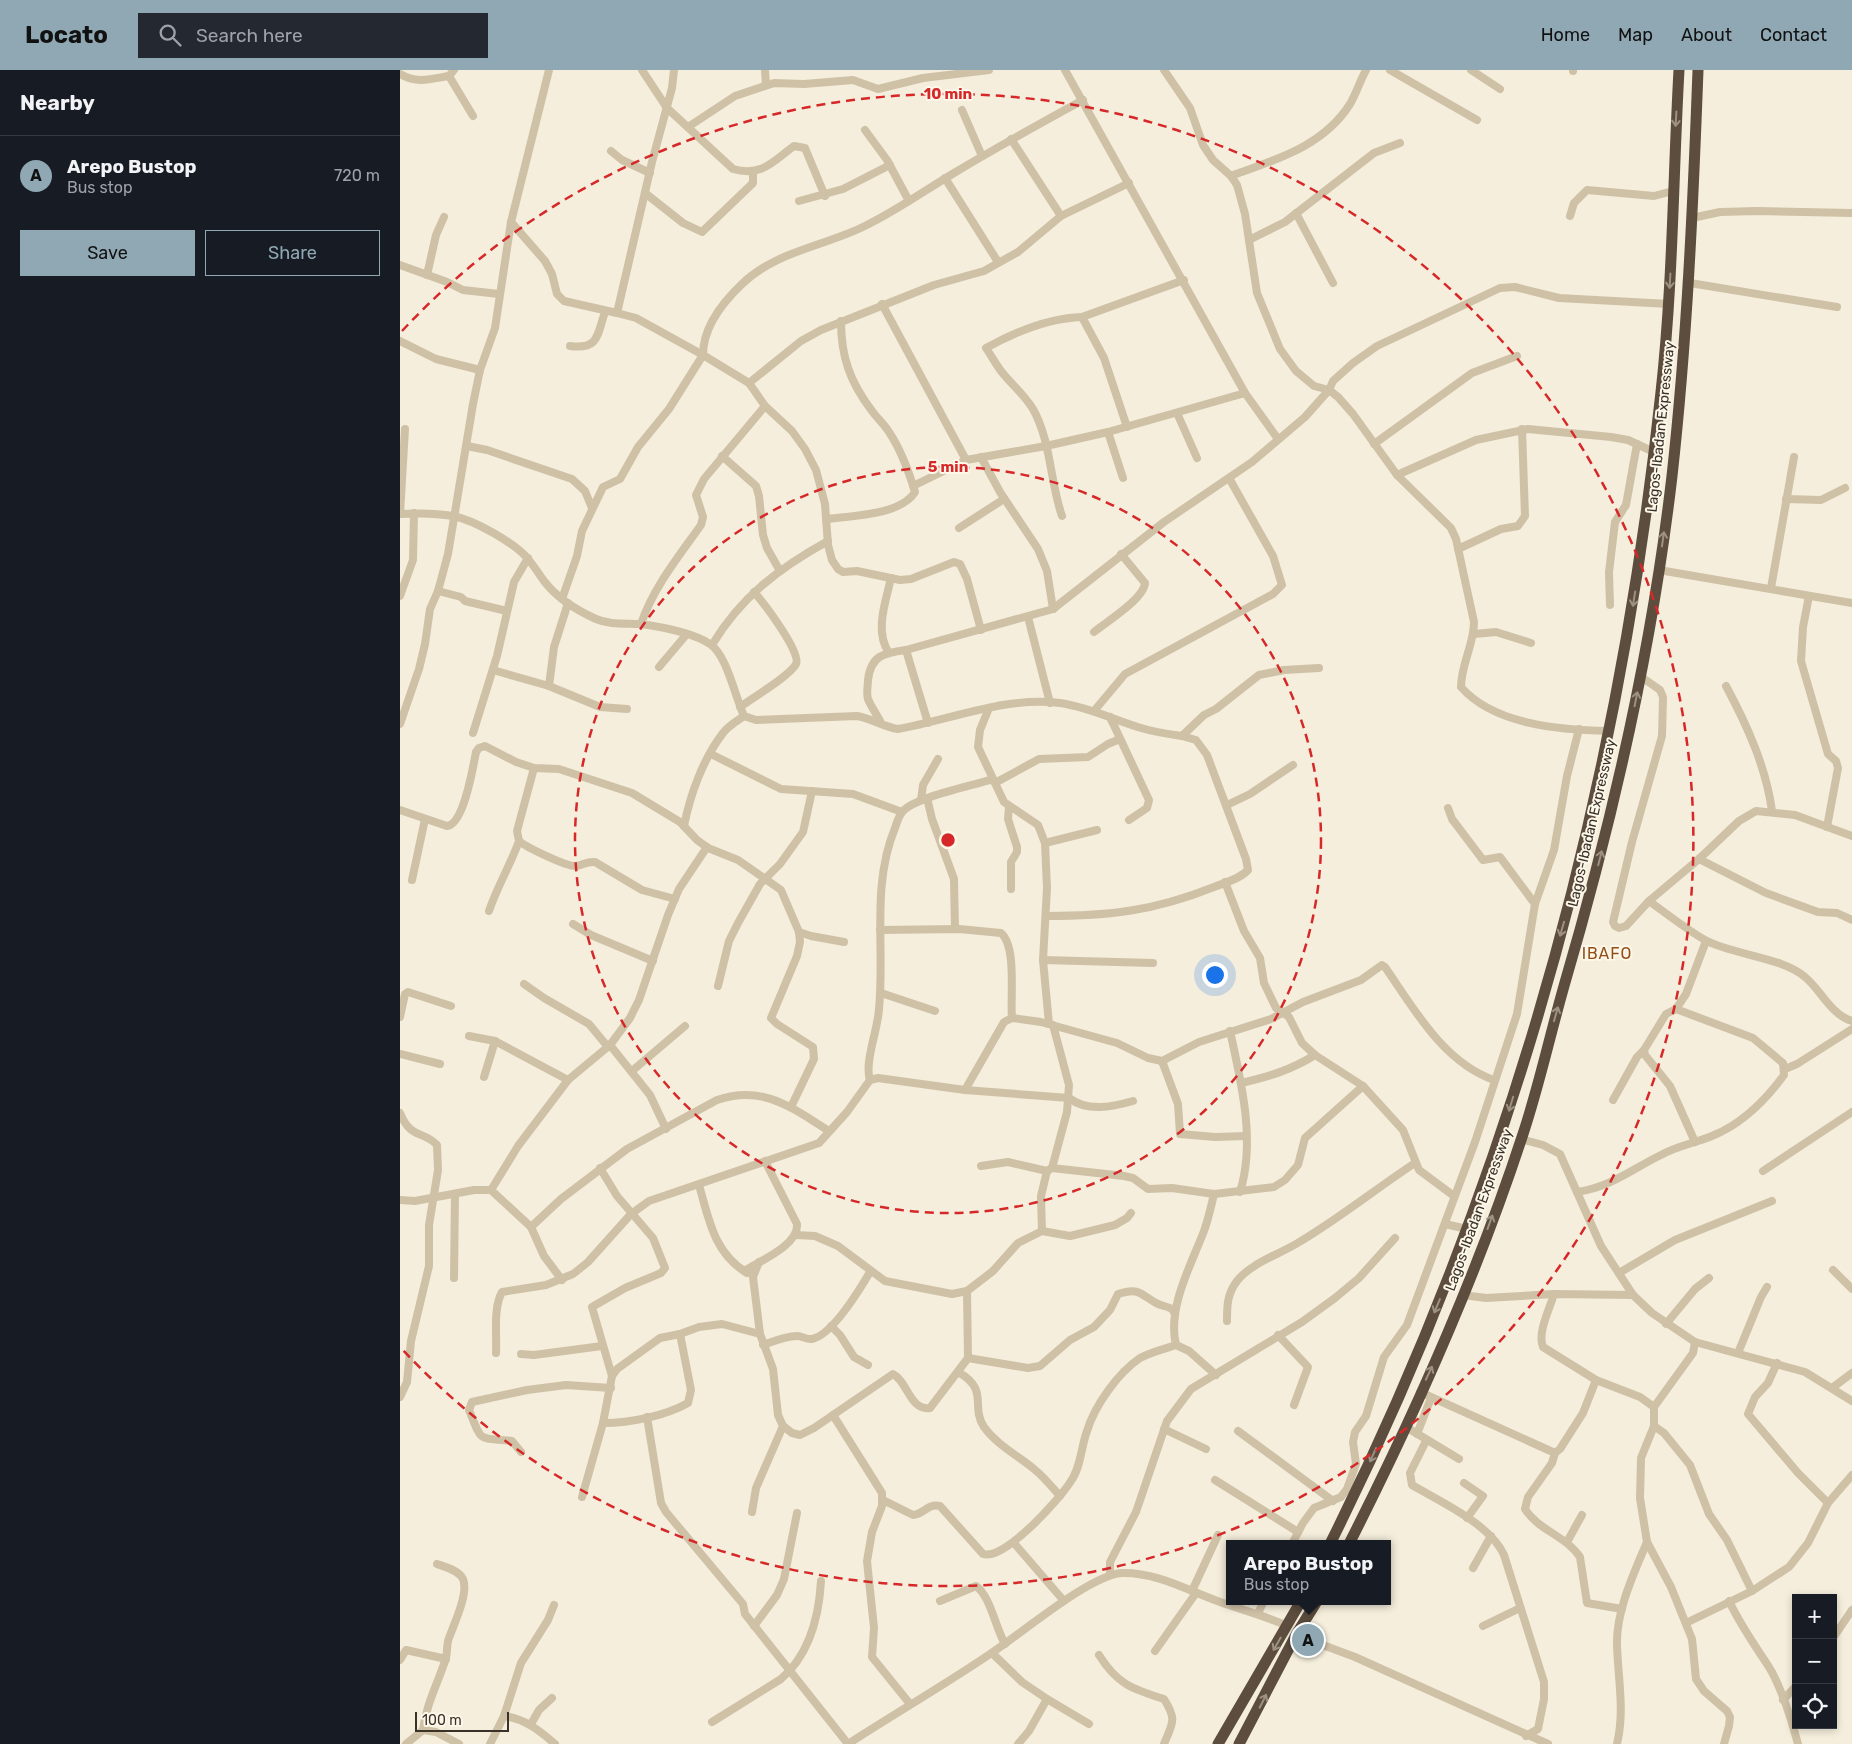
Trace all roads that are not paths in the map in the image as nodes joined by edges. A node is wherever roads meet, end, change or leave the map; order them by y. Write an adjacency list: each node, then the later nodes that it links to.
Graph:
1 (549, 70): 45 (street)
2 (642, 70): 18 (street)
3 (674, 70): 18 (street)
4 (765, 70): 15 (street)
5 (989, 70): 15 (street)
6 (1065, 70): 17 (street)
7 (1164, 70): 31 (street)
8 (1366, 70): 31 (street)
9 (1390, 70): 21 (street)
10 (1471, 70): 16 (street)
11 (1679, 70): 34 (highway, Lagos-Ibadan Expressway, one-way to 34)
12 (1698, 70): 44 (highway, Lagos-Ibadan Expressway)
13 (452, 73): 14 (street); 20 (street)
14 (400, 74)
15 (766, 85): 22 (street)
16 (1500, 89)
17 (1083, 100): 24 (street); 33 (street)
18 (667, 108): 22 (street); 29 (street)
19 (962, 110): 27 (street)
20 (473, 116)
21 (1476, 120)
22 (688, 127): 30 (street)
23 (865, 130): 28 (street)
24 (1011, 139): 27 (street); 41 (street)
25 (1400, 143): 39 (street)
26 (611, 150): 29 (street)
27 (982, 156): 32 (street)
28 (890, 165): 36 (street); 38 (street)
29 (650, 172): 35 (street)
30 (753, 172): 35 (street); 36 (street)
31 (1230, 176): 46 (street)
32 (945, 178): 38 (street); 47 (street)
33 (1129, 183): 41 (street); 50 (street)
34 (1673, 191): 42 (street); 55 (highway, Lagos-Ibadan Expressway, one-way to 55)
35 (645, 193): 58 (street)
36 (826, 196): 37 (street)
37 (799, 201)
38 (909, 201): 63 (street)
39 (1296, 213): 46 (street); 51 (street)
40 (1852, 213): 44 (street)
41 (1061, 216): 47 (street)
42 (1570, 216)
43 (444, 217): 49 (street)
44 (1692, 218): 52 (highway, Lagos-Ibadan Expressway)
45 (511, 222): 53 (street); 57 (street)
46 (1249, 240): 67 (street)
47 (998, 262): 54 (street)
48 (400, 266): 49 (street)
49 (426, 275): 53 (street)
50 (1184, 280): 59 (street); 68 (street)
51 (1334, 283)
52 (1690, 283): 56 (street); 106 (highway, Lagos-Ibadan Expressway, one-way to 52)
53 (499, 294): 65 (street)
54 (882, 304): 60 (street); 85 (street)
55 (1669, 304): 67 (street); 80 (highway, Lagos-Ibadan Expressway)
56 (1837, 307)
57 (605, 312): 58 (street); 62 (street)
58 (617, 313): 63 (street)
59 (1082, 317): 71 (street); 79 (street)
60 (840, 321): 66 (street); 89 (street)
61 (400, 341): 65 (street)
62 (570, 346)
63 (703, 355): 66 (street); 92 (street)
64 (1517, 356): 76 (street)
65 (480, 370): 78 (street)
66 (749, 383): 69 (street)
67 (1329, 390): 75 (street); 76 (street)
68 (1245, 393): 70 (street); 75 (street)
69 (765, 406): 81 (street); 100 (street)
70 (1177, 413): 71 (street); 83 (street)
71 (1127, 427): 74 (street)
72 (405, 429): 96 (street)
73 (1522, 430): 77 (street); 86 (street); 103 (street)
74 (1108, 432): 79 (street); 87 (street)
75 (1278, 439): 88 (street)
76 (1374, 444): 86 (street)
77 (1636, 444): 80 (street); 116 (street)
78 (466, 446): 91 (street); 98 (street)
79 (1046, 446): 82 (street); 99 (street)
80 (1654, 452): 146 (highway, Lagos-Ibadan Expressway, one-way to 146)
81 (722, 456): 107 (street); 120 (street)
82 (981, 457): 85 (street); 93 (street)
83 (1197, 458)
84 (1794, 458): 94 (street)
85 (966, 460): 89 (street)
86 (1397, 475): 103 (street)
87 (1123, 478)
88 (1229, 478): 104 (street); 139 (street)
89 (913, 486): 100 (street)
90 (1845, 488): 94 (street)
91 (585, 491): 92 (street); 95 (street)
92 (600, 493): 95 (street)
93 (1004, 499): 101 (street); 117 (street)
94 (1786, 499): 109 (street)
95 (592, 508): 114 (street)
96 (400, 514): 97 (street)
97 (414, 514): 98 (street); 112 (street)
98 (456, 516): 105 (street); 110 (street)
99 (1062, 516)
100 (826, 519): 102 (street)
101 (959, 528)
102 (828, 541): 107 (street); 108 (street)
103 (1458, 549): 123 (street)
104 (1121, 554): 117 (street); 122 (street)
105 (528, 558): 114 (street); 118 (street)
106 (1659, 570): 109 (street); 132 (highway, Lagos-Ibadan Expressway)
107 (780, 571): 111 (street)
108 (890, 578): 121 (street); 128 (street)
109 (1771, 588): 113 (street)
110 (438, 591): 118 (street); 143 (street)
111 (754, 592): 126 (street); 136 (street)
112 (400, 596)
113 (1808, 596): 115 (street); 166 (street)
114 (565, 601): 120 (street); 133 (street)
115 (1852, 603)
116 (1610, 604)
117 (1053, 609): 119 (street)
118 (507, 611): 131 (street)
119 (1028, 617): 121 (street); 135 (street)
120 (641, 624): 124 (street)
121 (981, 630): 127 (street)
122 (1094, 632)
123 (1474, 634): 125 (street); 145 (street)
124 (686, 635): 126 (street); 129 (street)
125 (1531, 643)
126 (712, 645): 136 (street)
127 (906, 650): 128 (street); 142 (street)
128 (889, 653): 144 (street)
129 (659, 667)
130 (1319, 668): 148 (street)
131 (493, 670): 133 (street); 147 (street)
132 (1640, 676): 178 (street); 235 (highway, Lagos-Ibadan Expressway, one-way to 132)
133 (549, 686): 138 (street)
134 (1726, 686): 161 (street)
135 (1050, 703): 137 (street); 139 (street)
136 (740, 707): 140 (street)
137 (989, 708): 142 (street); 154 (street)
138 (627, 709)
139 (1094, 711): 141 (street)
140 (744, 716): 144 (street); 150 (street)
141 (1110, 717): 148 (street); 149 (street)
142 (928, 723): 144 (street)
143 (400, 724)
144 (881, 724)
145 (1579, 729): 146 (street); 179 (street)
146 (1609, 731): 257 (highway, Lagos-Ibadan Expressway, one-way to 257)
147 (473, 732)
148 (1182, 736): 157 (street)
149 (1120, 740): 154 (street); 164 (street)
150 (711, 754): 155 (street); 165 (street)
151 (938, 759): 156 (street)
152 (1294, 765): 157 (street)
153 (534, 768): 163 (street); 165 (street); 169 (street)
154 (994, 781): 156 (street); 158 (street)
155 (812, 792): 162 (street); 173 (street)
156 (924, 799): 162 (street); 184 (street)
157 (1227, 805): 175 (street)
158 (1009, 807): 170 (street); 176 (street)
159 (1448, 808): 179 (street)
160 (400, 810): 163 (street)
161 (1772, 811): 166 (street); 172 (street)
162 (902, 812): 185 (street)
163 (425, 819): 174 (street)
164 (1129, 820)
165 (684, 826): 171 (street)
166 (1827, 827): 168 (street)
167 (1097, 830): 170 (street)
168 (1852, 836)
169 (519, 842): 177 (street); 180 (street)
170 (1045, 843): 181 (street)
171 (707, 847): 173 (street); 177 (street)
172 (1699, 859): 178 (street); 182 (street)
173 (766, 878): 186 (street); 193 (street)
174 (412, 880)
175 (1225, 882): 181 (street); 199 (street)
176 (1011, 889)
177 (675, 899): 190 (street)
178 (1649, 901): 187 (street)
179 (1535, 904): 220 (street)
180 (489, 911)
181 (1046, 916): 189 (street)
182 (1852, 920)
183 (573, 924): 190 (street)
184 (955, 929): 185 (street); 201 (street)
185 (880, 930): 195 (street)
186 (799, 932): 188 (street); 227 (street)
187 (1706, 941): 197 (street); 202 (street)
188 (844, 942)
189 (1043, 960): 191 (street); 203 (street)
190 (653, 961): 209 (street)
191 (1153, 963)
192 (524, 984): 209 (street)
193 (718, 986)
194 (404, 990): 196 (street); 200 (street)
195 (881, 992): 198 (street); 219 (street)
196 (451, 1006)
197 (1676, 1009): 210 (street); 215 (street)
198 (935, 1011)
199 (1282, 1012): 206 (street); 212 (street); 220 (street)
200 (400, 1017)
201 (1012, 1018): 203 (street); 223 (street)
202 (1852, 1021)
203 (1051, 1025): 213 (street); 224 (street)
204 (686, 1026): 216 (street)
205 (1852, 1029): 215 (street)
206 (1230, 1031): 213 (street); 221 (street)
207 (469, 1036): 208 (street)
208 (495, 1041): 217 (street); 218 (street)
209 (609, 1046): 216 (street); 218 (street)
210 (1644, 1050): 225 (street); 236 (street)
211 (400, 1054): 214 (street)
212 (1315, 1055): 221 (street); 222 (street)
213 (1162, 1061): 234 (street)
214 (440, 1064)
215 (1785, 1069): 236 (street)
216 (632, 1071): 231 (street)
217 (484, 1077)
218 (568, 1080): 244 (street)
219 (870, 1080): 223 (street); 233 (street)
220 (1494, 1080): 249 (street)
221 (1240, 1083): 234 (street)
222 (1363, 1086): 238 (street); 245 (street)
223 (964, 1090): 224 (street)
224 (1069, 1098): 226 (street); 241 (street)
225 (1613, 1100)
226 (1133, 1102)
227 (790, 1107): 231 (street); 233 (street)
228 (1852, 1112): 242 (street)
229 (400, 1113): 232 (street)
230 (400, 1129): 232 (street)
231 (666, 1129): 240 (street)
232 (410, 1131): 250 (street)
233 (829, 1131): 237 (street)
234 (1246, 1136): 245 (street)
235 (1521, 1139): 246 (street); 274 (highway, Lagos-Ibadan Expressway, one-way to 235)
236 (1695, 1142): 246 (street)
237 (765, 1161): 243 (street); 259 (street)
238 (1415, 1163): 249 (street); 277 (street)
239 (981, 1166): 241 (street)
240 (600, 1168): 254 (street); 256 (street)
241 (1049, 1169): 247 (street); 258 (street)
242 (1763, 1171)
243 (699, 1185): 254 (street); 263 (street)
244 (491, 1190): 248 (street); 256 (street)
245 (1240, 1192): 247 (street)
246 (1578, 1192): 265 (street)
247 (1214, 1194): 276 (street)
248 (455, 1195): 250 (street); 267 (street)
249 (1454, 1196): 255 (street)
250 (432, 1199): 251 (street); 301 (street)
251 (400, 1200)
252 (1772, 1201): 265 (street)
253 (1130, 1213): 258 (street)
254 (631, 1214): 269 (street); 286 (street)
255 (1445, 1224): 257 (street); 325 (street)
256 (532, 1227): 269 (street)
257 (1467, 1229): 336 (highway, Lagos-Ibadan Expressway, one-way to 336)
258 (1042, 1231): 272 (street)
259 (796, 1235): 261 (street); 264 (street)
260 (1395, 1238): 282 (street)
261 (759, 1262): 263 (street); 266 (street)
262 (1833, 1270): 271 (street)
263 (744, 1272): 266 (street)
264 (870, 1272): 272 (street); 279 (street)
265 (1619, 1273): 275 (street)
266 (753, 1277): 281 (street)
267 (454, 1278)
268 (1709, 1278): 278 (street)
269 (562, 1280): 287 (street)
270 (1767, 1287): 288 (street)
271 (1852, 1288)
272 (967, 1291): 290 (street)
273 (1554, 1294): 274 (street); 275 (street); 297 (street)
274 (1463, 1295): 300 (highway, Lagos-Ibadan Expressway, one-way to 274)
275 (1633, 1295): 278 (street)
276 (1175, 1314): 285 (street); 290 (street)
277 (1228, 1321)
278 (1666, 1324): 283 (street)
279 (831, 1326): 284 (street); 292 (street)
280 (680, 1334): 281 (street); 296 (street); 307 (street)
281 (760, 1334): 284 (street)
282 (1278, 1335): 295 (street); 304 (street)
283 (1695, 1342): 288 (street); 305 (street)
284 (763, 1345): 309 (street)
285 (1176, 1345): 295 (street); 323 (street)
286 (602, 1346): 289 (street); 296 (street)
287 (496, 1353)
288 (1738, 1353): 291 (street)
289 (521, 1354)
290 (968, 1358): 293 (street)
291 (1777, 1363): 299 (street); 327 (street)
292 (868, 1365)
293 (958, 1372): 306 (street); 323 (street)
294 (1852, 1373): 299 (street)
295 (1216, 1375): 312 (street)
296 (612, 1376): 298 (street)
297 (1596, 1380): 305 (street); 318 (street)
298 (611, 1388): 308 (street); 317 (street)
299 (1832, 1388): 303 (street)
300 (1420, 1392): 302 (street); 311 (highway, Lagos-Ibadan Expressway)
301 (400, 1397)
302 (1431, 1398): 314 (street); 318 (street)
303 (1852, 1400)
304 (1294, 1405)
305 (1654, 1407): 310 (street)
306 (833, 1415): 309 (street); 326 (street)
307 (647, 1417): 308 (street); 361 (street)
308 (604, 1423): 324 (street)
309 (783, 1426): 328 (street)
310 (1654, 1426): 340 (street); 345 (street)
311 (1406, 1427): 314 (street); 337 (highway, Lagos-Ibadan Expressway)
312 (1164, 1429): 316 (street); 343 (street)
313 (1238, 1431): 325 (street)
314 (1417, 1434): 315 (street)
315 (1426, 1441): 319 (street); 331 (street)
316 (1206, 1449)
317 (521, 1452)
318 (1555, 1453): 339 (street)
319 (1459, 1459)
320 (1852, 1475): 327 (street)
321 (1215, 1480): 332 (street)
322 (1464, 1483): 331 (street)
323 (1060, 1496): 338 (street)
324 (582, 1497)
325 (1333, 1501): 332 (street)
326 (884, 1503): 338 (street); 377 (street)
327 (1828, 1503): 345 (street)
328 (752, 1512)
329 (797, 1514): 361 (street)
330 (1582, 1515): 339 (street)
331 (1467, 1518): 334 (street)
332 (1298, 1532): 335 (street)
333 (1218, 1535): 346 (street)
334 (1491, 1536): 342 (street); 356 (street)
335 (1294, 1540)
336 (1332, 1540)
337 (1351, 1540)
338 (1014, 1542): 348 (street)
339 (1567, 1542): 357 (street)
340 (1647, 1542): 357 (street); 360 (street)
341 (437, 1564): 370 (street)
342 (1473, 1568)
343 (1110, 1575): 346 (street); 348 (street)
344 (821, 1581): 372 (street)
345 (1752, 1591): 349 (street)
346 (1194, 1592): 350 (street); 367 (street)
347 (940, 1601): 366 (street)
348 (1064, 1601): 366 (street)
349 (1729, 1601): 360 (street); 376 (street)
350 (1226, 1602)
351 (554, 1605): 378 (street)
352 (1234, 1605): 359 (street)
353 (1262, 1605): 359 (street)
354 (1299, 1605): 362 (highway)
355 (1315, 1605): 365 (highway)
356 (1520, 1608): 363 (street); 383 (street)
357 (1622, 1609): 394 (street)
358 (1852, 1610): 364 (street)
359 (1258, 1613): 362 (street)
360 (1686, 1623): 395 (street)
361 (754, 1626): 372 (street)
362 (1288, 1626): 391 (highway, one-way to 391)
363 (1483, 1626)
364 (1837, 1632)
365 (1296, 1635): 383 (street); 392 (highway, one-way to 365)
366 (1005, 1644): 368 (street)
367 (1155, 1651)
368 (992, 1653): 375 (street); 377 (street)
369 (1098, 1655): 390 (street)
370 (446, 1659): 371 (street); 382 (street)
371 (400, 1660)
372 (791, 1670): 379 (street); 388 (street)
373 (1792, 1690): 376 (street)
374 (552, 1698): 380 (street)
375 (1047, 1699): 381 (street); 389 (street)
376 (1783, 1700): 396 (street)
377 (910, 1704): 388 (street)
378 (504, 1716): 380 (street); 386 (street)
379 (712, 1722)
380 (531, 1724): 387 (street)
381 (1089, 1724)
382 (426, 1730): 384 (street); 385 (street)
383 (1526, 1736): 393 (street)
384 (406, 1744)
385 (459, 1744)
386 (490, 1744)
387 (555, 1744)
388 (848, 1744)
389 (1018, 1744)
390 (1164, 1744)
391 (1218, 1744)
392 (1239, 1744)
393 (1548, 1744)
394 (1617, 1744)
395 (1724, 1744)
396 (1798, 1744)

